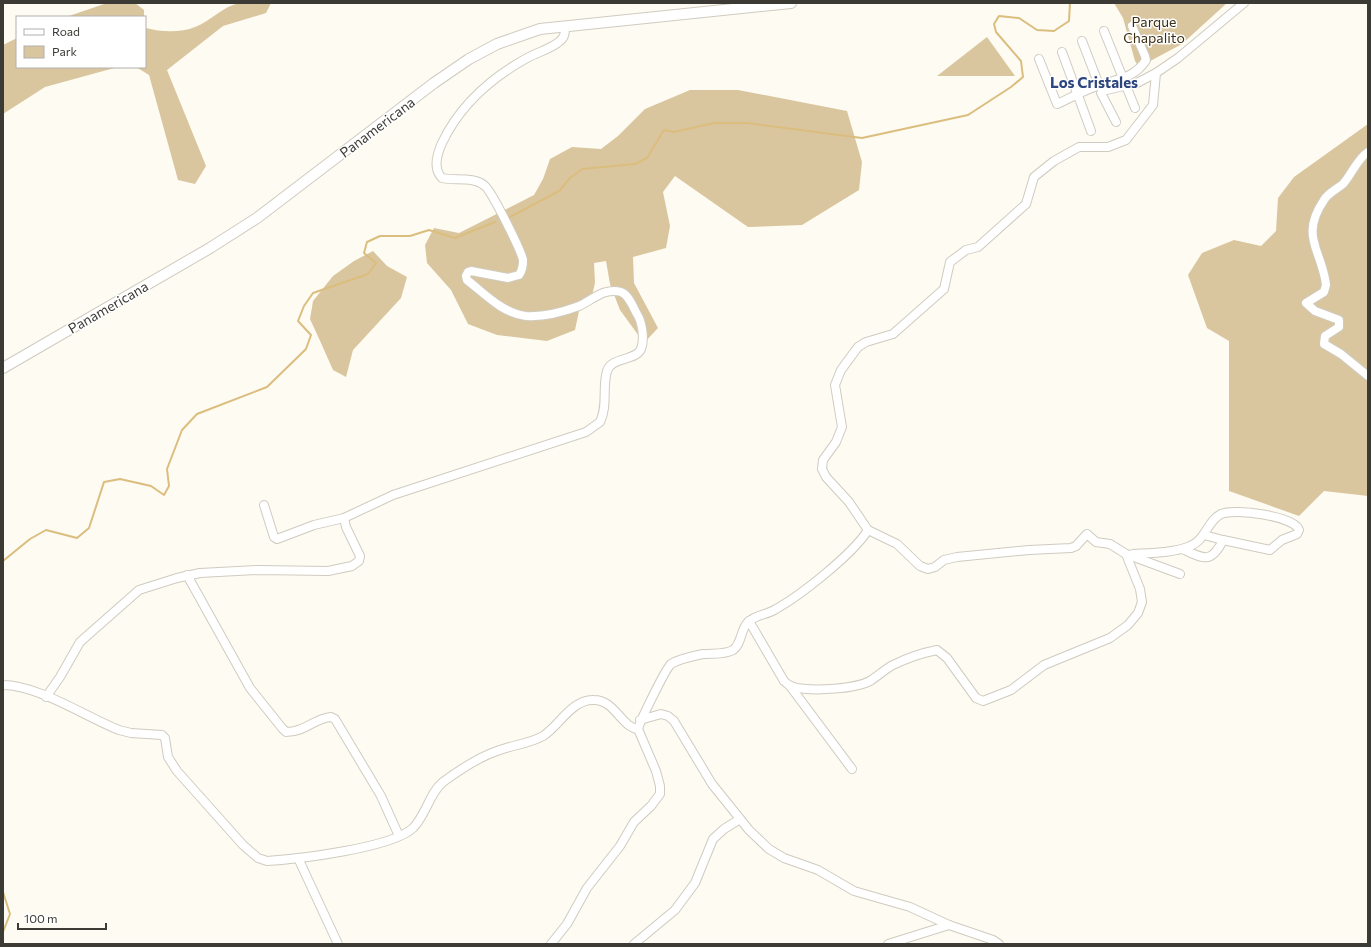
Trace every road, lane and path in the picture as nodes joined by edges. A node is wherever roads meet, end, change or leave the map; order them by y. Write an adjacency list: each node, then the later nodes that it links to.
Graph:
1 (792, 3): 3 (main road, Panamericana)
2 (1244, 3): 10 (street)
3 (756, 5): 5 (main road, Panamericana)
4 (1132, 26): 11 (street)
5 (565, 27): 18 (main road, Panamericana); 21 (street)
6 (1104, 31): 11 (street)
7 (1082, 41): 12 (street)
8 (1062, 52): 13 (street)
9 (1039, 60): 13 (street)
10 (1156, 73): 11 (street); 22 (street)
11 (1125, 82): 12 (street); 14 (street); 15 (street)
12 (1099, 85): 13 (street)
13 (1077, 94): 16 (street)
14 (1135, 108)
15 (1116, 122)
16 (1091, 131)
17 (1368, 152): 19 (street)
18 (3, 368)
19 (1368, 376)
20 (264, 505): 21 (street)
21 (344, 518): 28 (street)
22 (868, 530): 26 (street); 29 (street)
23 (1204, 535): 24 (street); 24 (street); 25 (street)
24 (1223, 540): 25 (street)
25 (1182, 549): 26 (street)
26 (1126, 554): 27 (street); 31 (street)
27 (1180, 574)
28 (187, 575): 32 (street); 37 (street)
29 (749, 621): 31 (street); 33 (street)
30 (3, 685): 32 (street)
31 (790, 686): 35 (street)
32 (46, 697): 38 (street)
33 (640, 720): 34 (street); 36 (street)
34 (638, 729): 37 (street); 41 (street)
35 (852, 769)
36 (740, 819): 39 (street); 42 (street)
37 (399, 836): 38 (street)
38 (298, 858): 40 (street)
39 (949, 925): 43 (street); 44 (street)
40 (338, 944)
41 (551, 944)
42 (634, 944)
43 (888, 944)
44 (999, 944)

